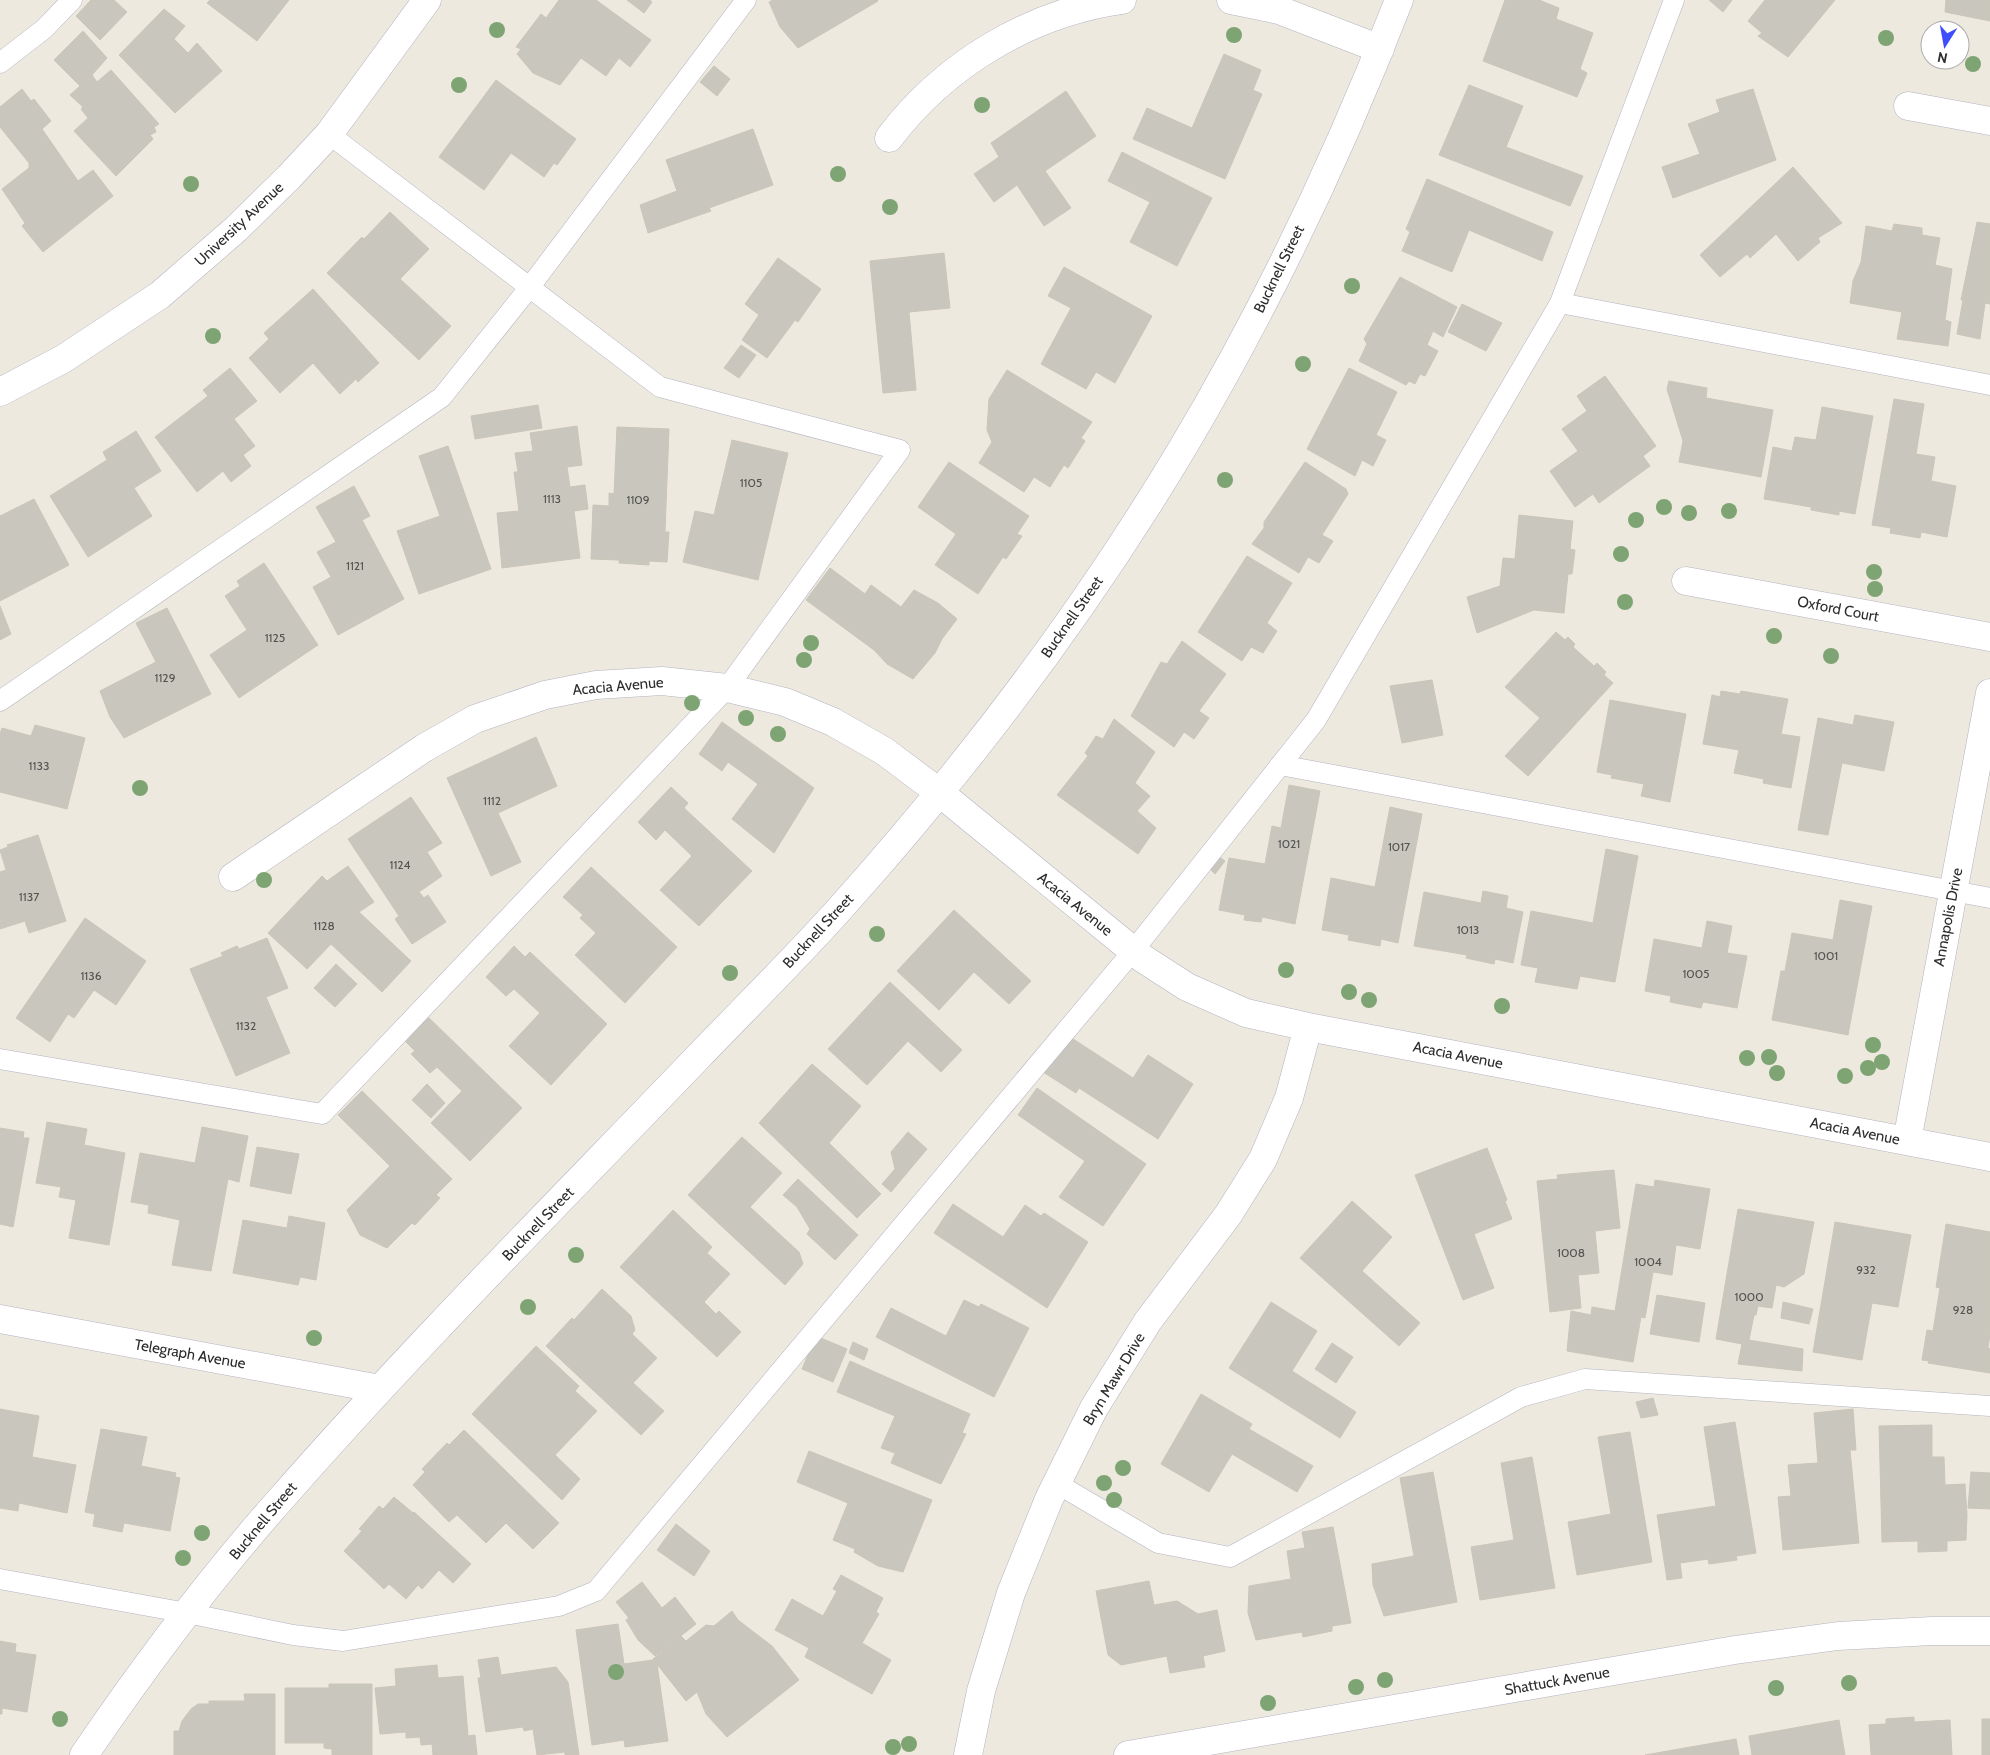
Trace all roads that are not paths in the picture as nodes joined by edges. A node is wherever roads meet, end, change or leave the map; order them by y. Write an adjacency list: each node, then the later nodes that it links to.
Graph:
1 (72, 0): 9 (lane)
2 (427, 0): 12 (street, University Avenue)
3 (746, 0): 14 (lane)
4 (1122, 0): 13 (street)
5 (1230, 0): 8 (street)
6 (1399, 0): 8 (street, Bucknell Street)
7 (1674, 0): 15 (lane)
8 (1380, 50): 24 (street, Bucknell Street)
9 (0, 63)
10 (1908, 106): 11 (street)
11 (1990, 121)
12 (329, 134): 14 (lane); 17 (street, University Avenue)
13 (889, 138)
14 (529, 288): 20 (lane); 22 (lane)
15 (1560, 303): 16 (lane); 23 (lane)
16 (1990, 385)
17 (0, 392)
18 (1686, 581): 19 (street, Oxford Court)
19 (1990, 637)
20 (728, 688): 24 (street, Acacia Avenue); 25 (street, Acacia Avenue); 30 (lane)
21 (1990, 693): 26 (street, Annapolis Drive)
22 (0, 701)
23 (1280, 765): 26 (lane); 28 (lane)
24 (940, 793): 28 (street, Acacia Avenue); 34 (street, Bucknell Street)
25 (233, 877)
26 (1953, 890): 27 (lane); 31 (street, Annapolis Drive)
27 (1990, 898)
28 (1134, 951): 29 (street, Acacia Avenue); 38 (lane)
29 (1308, 1027): 31 (street, Acacia Avenue); 36 (street, Bryn Mawr Drive)
30 (0, 1059)
31 (1906, 1141): 32 (street, Acacia Avenue)
32 (1990, 1157)
33 (0, 1319): 34 (street, Telegraph Avenue)
34 (380, 1389): 38 (street, Bucknell Street)
35 (1990, 1406): 36 (lane)
36 (1056, 1484): 41 (street, Bryn Mawr Drive)
37 (0, 1579): 38 (lane)
38 (187, 1613): 40 (street, Bucknell Street)
39 (1990, 1631): 42 (street, Shattuck Avenue)
40 (84, 1755)
41 (968, 1755)
42 (1128, 1755)

